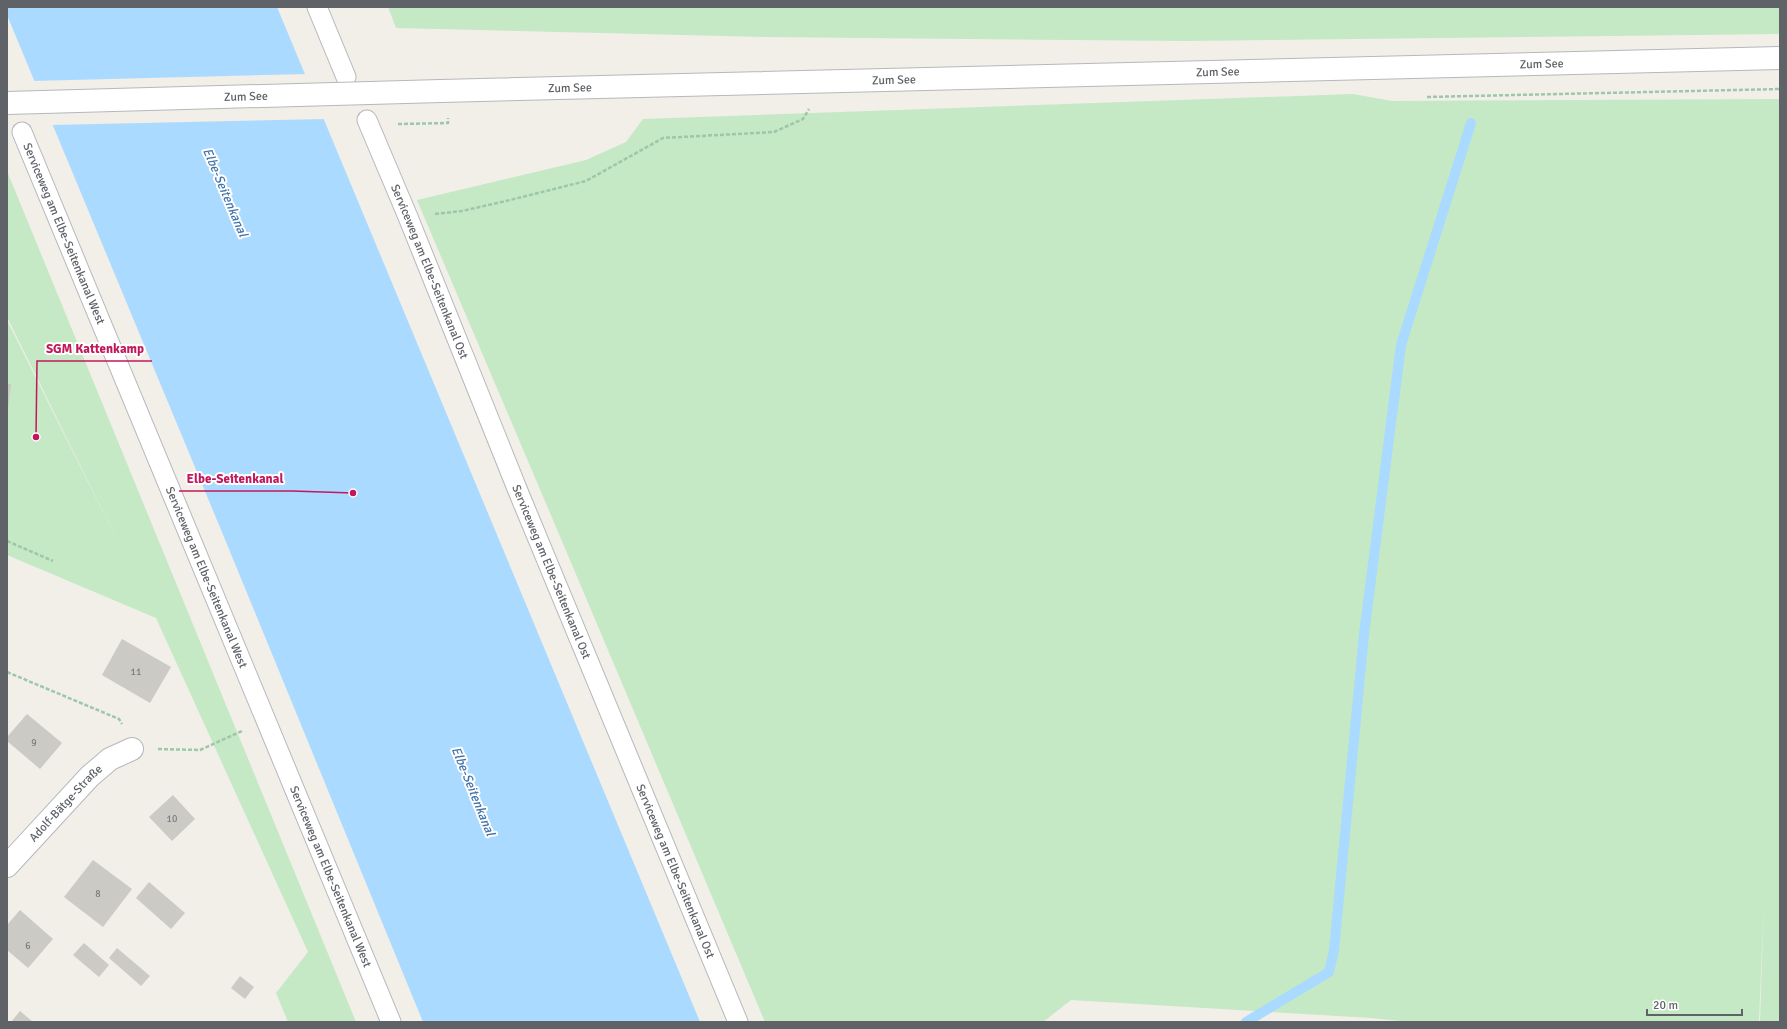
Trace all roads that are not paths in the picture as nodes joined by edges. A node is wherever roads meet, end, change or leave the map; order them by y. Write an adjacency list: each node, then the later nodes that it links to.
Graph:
1 (317, 7): 3 (lane)
2 (1780, 58): 4 (street, Zum See, bridge)
3 (346, 77)
4 (7, 103)
5 (368, 122): 10 (lane, Serviceweg am Elbe-Seitenkanal Ost)
6 (22, 132): 9 (lane, Serviceweg am Elbe-Seitenkanal West)
7 (132, 749): 8 (street, Adolf-Bätge-Straße)
8 (7, 866)
9 (391, 1022)
10 (738, 1022)

